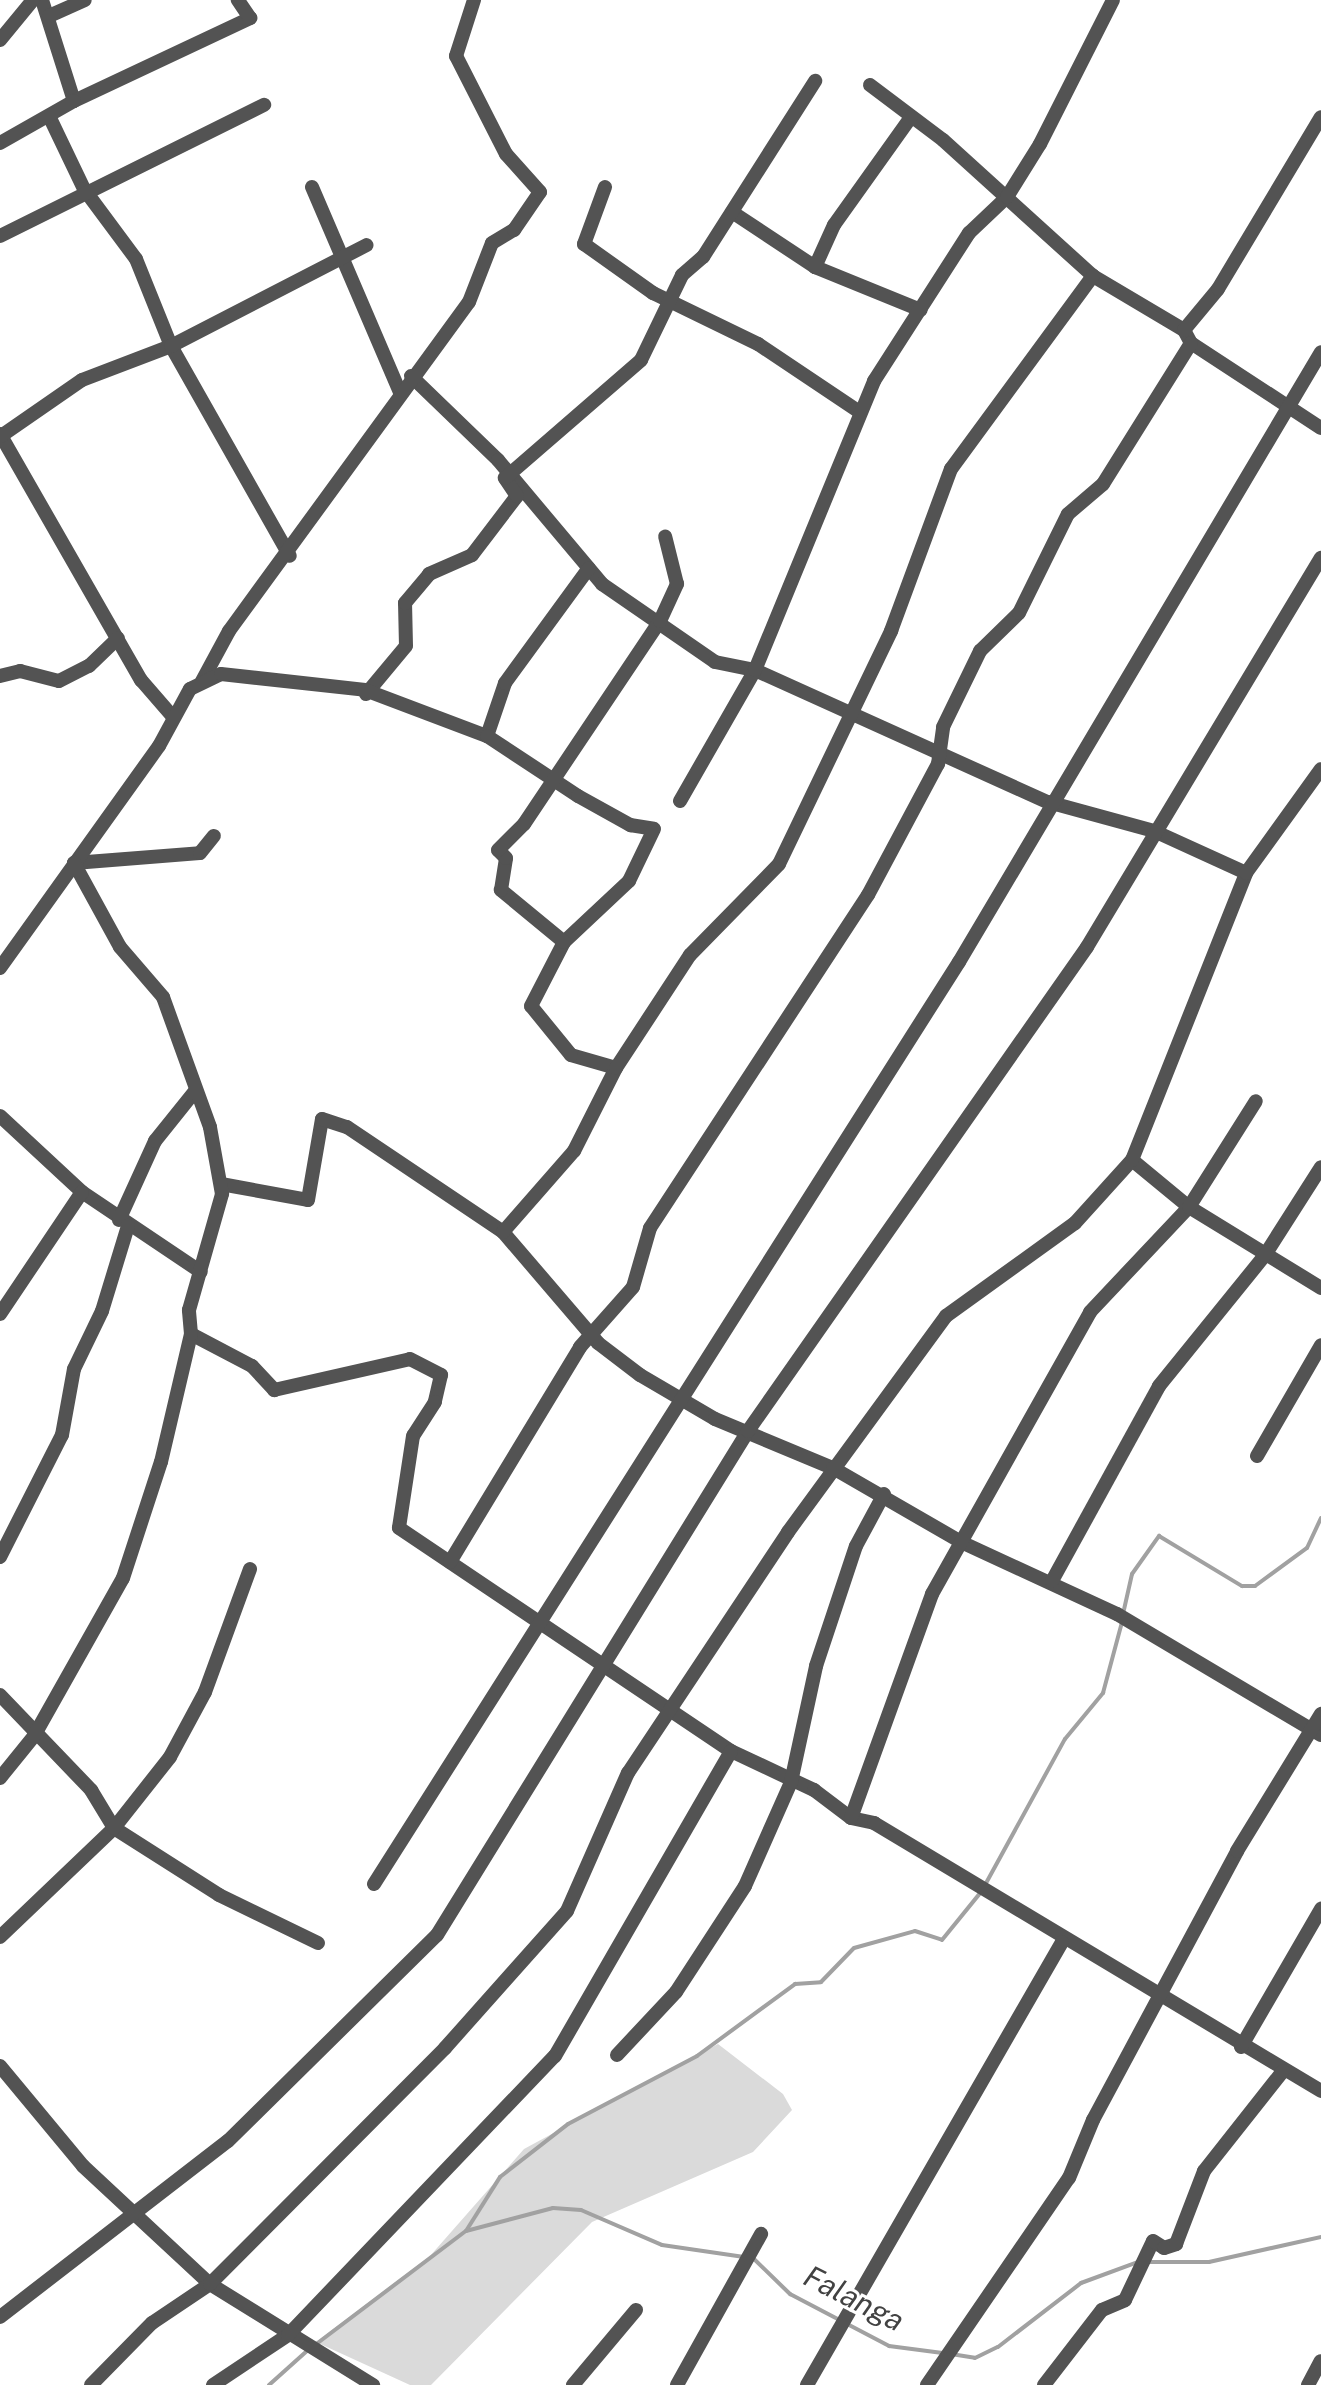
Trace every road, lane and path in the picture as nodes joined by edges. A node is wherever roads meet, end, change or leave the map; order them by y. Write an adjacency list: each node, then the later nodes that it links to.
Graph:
1 (33, 0): 8 (street)
2 (42, 0): 7 (street)
3 (85, 0): 7 (street)
4 (238, 0): 11 (street)
5 (1113, 0): 20 (street)
6 (469, 3): 32 (street)
7 (49, 16): 11 (street)
8 (0, 40)
9 (815, 81): 21 (street)
10 (870, 85): 13 (street)
11 (74, 101): 15 (street)
12 (264, 105): 19 (street)
13 (911, 117): 20 (street); 25 (street)
14 (1321, 117): 29 (street)
15 (50, 118): 16 (street); 19 (street)
16 (0, 143)
17 (312, 187): 24 (street)
18 (605, 187): 27 (street)
19 (84, 189): 22 (street); 30 (street)
20 (1007, 197): 26 (street); 28 (street)
21 (732, 212): 25 (street); 27 (street)
22 (0, 236)
23 (367, 245): 24 (street)
24 (343, 263): 30 (street); 33 (street)
25 (815, 267): 28 (street)
26 (1093, 276): 29 (street); 50 (street)
27 (667, 299): 35 (street); 38 (street)
28 (921, 310): 35 (street)
29 (1187, 336): 34 (street); 52 (street)
30 (171, 346): 37 (street); 40 (street)
31 (1321, 352): 34 (street)
32 (411, 376): 33 (street); 38 (street)
33 (400, 392): 40 (street)
34 (1289, 407): 36 (street); 56 (street)
35 (858, 411): 45 (street)
36 (1321, 428)
37 (1, 435): 44 (street)
38 (509, 475): 42 (street); 48 (street)
39 (665, 536): 43 (street)
40 (290, 556): 47 (street)
41 (1321, 558): 57 (street)
42 (589, 568): 43 (street); 51 (street)
43 (660, 621): 45 (street); 54 (street)
44 (118, 638): 46 (street); 49 (street)
45 (755, 670): 50 (street); 55 (street)
46 (0, 676)
47 (202, 681): 48 (street); 49 (street)
48 (366, 694): 51 (street)
49 (173, 717): 59 (street)
50 (851, 718): 52 (street); 63 (street)
51 (487, 736): 54 (street)
52 (940, 751): 56 (street); 79 (street)
53 (1321, 769): 60 (street)
54 (552, 780): 61 (street); 61 (street)
55 (680, 801)
56 (1048, 802): 57 (street); 81 (street)
57 (1154, 831): 60 (street); 82 (street)
58 (214, 836): 59 (street)
59 (74, 863): 62 (street); 64 (street)
60 (1246, 873): 67 (street)
61 (564, 942): 63 (street)
62 (0, 968)
63 (616, 1068): 73 (street)
64 (195, 1091): 69 (street); 72 (street)
65 (1256, 1101): 71 (street)
66 (0, 1116): 70 (street)
67 (1132, 1160): 71 (street); 84 (street)
68 (1321, 1167): 74 (street)
69 (221, 1184): 73 (street); 75 (street)
70 (82, 1192): 72 (street); 77 (street)
71 (1189, 1207): 74 (street); 86 (street)
72 (124, 1223): 75 (street); 87 (street)
73 (503, 1232): 79 (street)
74 (1265, 1255): 76 (street); 90 (street)
75 (201, 1272): 78 (street)
76 (1321, 1288)
77 (0, 1314)
78 (191, 1334): 88 (street); 97 (street)
79 (594, 1339): 81 (street); 88 (street)
80 (1321, 1345): 83 (street)
81 (687, 1400): 82 (street); 91 (street)
82 (748, 1431): 84 (street); 92 (street)
83 (1257, 1456)
84 (833, 1468): 85 (street); 94 (street)
85 (884, 1494): 86 (street); 100 (street)
86 (961, 1542): 90 (street); 101 (street)
87 (0, 1557)
88 (450, 1562): 91 (street)
89 (250, 1569): 102 (street)
90 (1052, 1581): 96 (street)
91 (538, 1620): 92 (street); 103 (street)
92 (603, 1666): 94 (street); 114 (street)
93 (0, 1695): 97 (street)
94 (672, 1708): 98 (street); 116 (street)
95 (1321, 1714): 96 (street)
96 (1316, 1732): 108 (street)
97 (34, 1736): 99 (street); 102 (street)
98 (731, 1751): 100 (street); 119 (street)
99 (0, 1778)
100 (791, 1782): 101 (street); 110 (street)
101 (851, 1818): 106 (street)
102 (114, 1828): 105 (street); 107 (street)
103 (374, 1884)
104 (1321, 1909): 109 (street)
105 (0, 1937)
106 (1062, 1942): 108 (street); 126 (street)
107 (318, 1943)
108 (1162, 2000): 109 (street); 127 (street)
109 (1241, 2047): 112 (street)
110 (617, 2055)
111 (0, 2066): 114 (street)
112 (1283, 2071): 113 (street); 128 (street)
113 (1321, 2091)
114 (136, 2219): 116 (street); 118 (street)
115 (761, 2234): 125 (street)
116 (210, 2284): 119 (street); 121 (street)
117 (636, 2310): 124 (street)
118 (0, 2317)
119 (294, 2339): 122 (street); 123 (street)
120 (1321, 2361): 129 (street)
121 (91, 2385)
122 (213, 2385)
123 (373, 2385)
124 (573, 2385)
125 (677, 2385)
126 (807, 2385)
127 (927, 2385)
128 (1044, 2385)
129 (1308, 2385)

